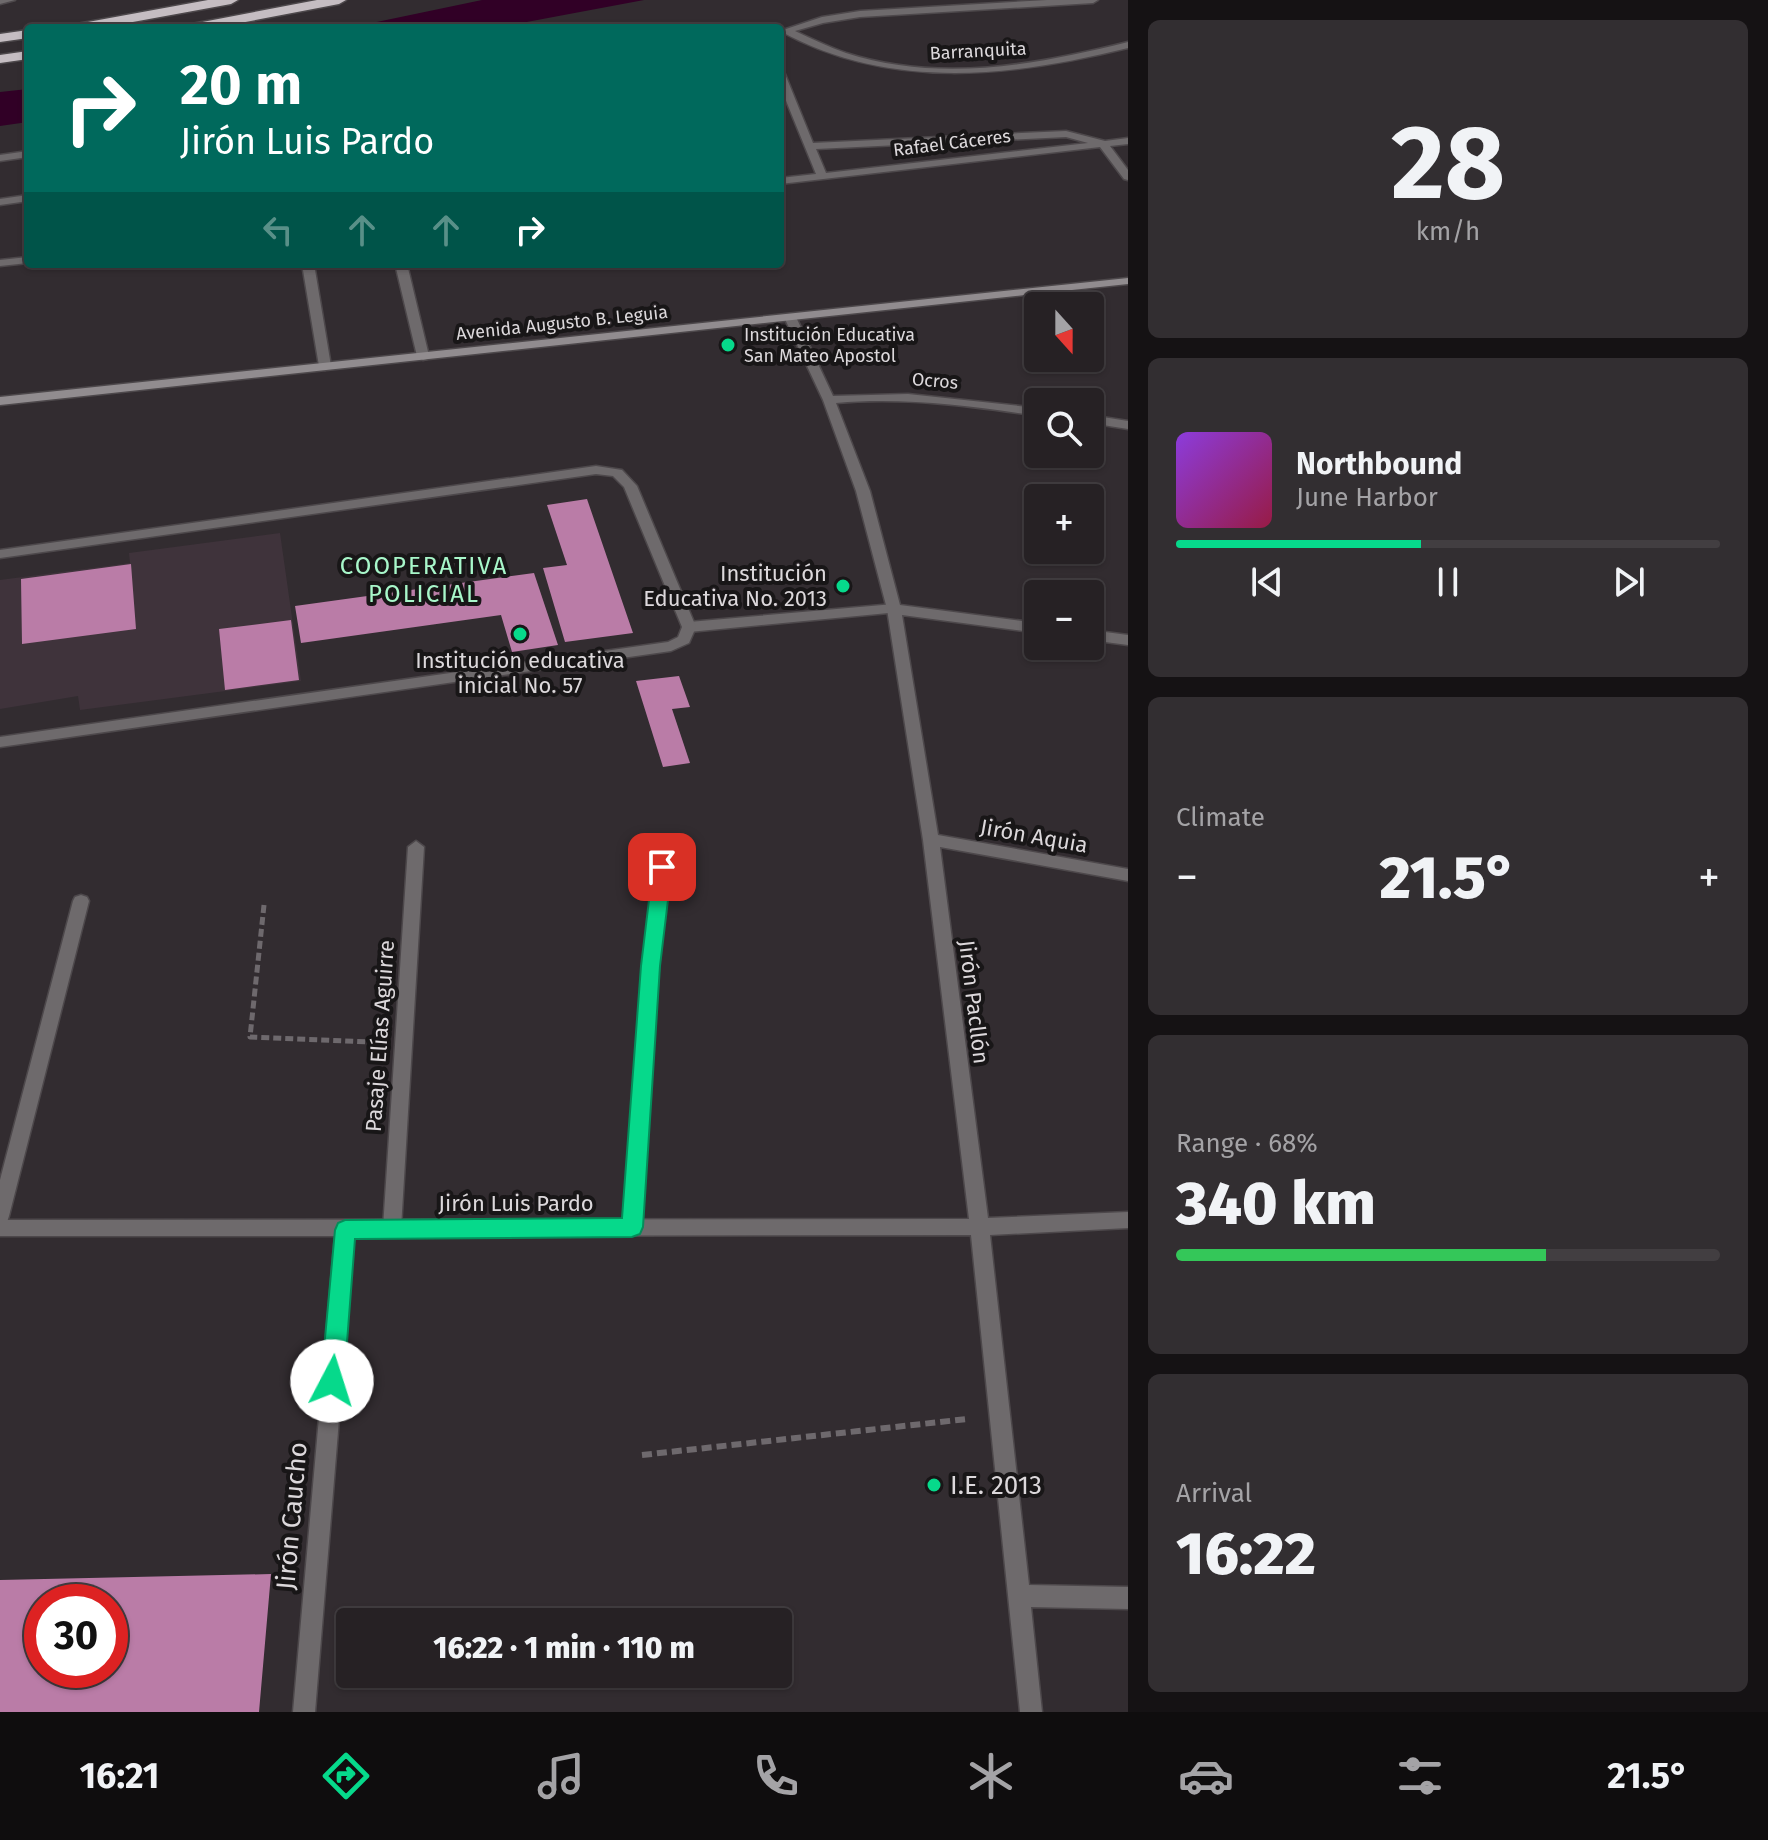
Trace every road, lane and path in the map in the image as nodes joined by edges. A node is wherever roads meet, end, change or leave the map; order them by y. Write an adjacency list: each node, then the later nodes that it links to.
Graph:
1 (10, 0): 5 (street)
2 (231, 0): 6 (highway)
3 (339, 0): 7 (highway)
4 (1093, 0): 8 (street)
5 (0, 1)
6 (99, 24)
7 (213, 24)
8 (784, 32)
9 (784, 32): 12 (street, Barranquita)
10 (24, 35): 11 (highway)
11 (0, 38)
12 (1128, 45)
13 (24, 56): 14 (highway)
14 (0, 59)
15 (784, 86): 18 (street)
16 (1128, 141): 17 (street, Rafael Cáceres)
17 (1102, 143): 18 (street); 21 (street, Rafael Cáceres); 22 (street)
18 (812, 146): 21 (street)
19 (24, 155): 20 (street)
20 (0, 158)
21 (822, 176): 23 (street, Rafael Cáceres)
22 (1128, 177)
23 (784, 181)
24 (24, 199): 25 (street)
25 (0, 202)
26 (24, 260): 27 (street)
27 (0, 263)
28 (309, 268): 33 (street)
29 (402, 268): 32 (street)
30 (1128, 281): 31 (main road, Avenida Augusto B. Leguia)
31 (790, 317): 32 (main road, Avenida Augusto B. Leguia); 34 (street, Jirón Pacllón)
32 (423, 356): 33 (main road, Avenida Augusto B. Leguia)
33 (325, 366): 35 (main road, Avenida Augusto B. Leguia)
34 (829, 400): 36 (street, Ocros); 40 (street, Jirón Pacllón)
35 (0, 401)
36 (1024, 410)
37 (1104, 421): 38 (street)
38 (1128, 425)
39 (0, 554): 42 (street)
40 (894, 609): 41 (street); 42 (street); 46 (street, Jirón Pacllón)
41 (1024, 626)
42 (689, 627): 45 (street)
43 (1104, 637): 44 (street)
44 (1128, 640)
45 (0, 742)
46 (931, 840): 49 (street, Jirón Aquia); 56 (street, Jirón Pacllón)
47 (416, 847): 52 (street, Pasaje Elías Aguirre)
48 (662, 867): 55 (street)
49 (1128, 875)
50 (81, 901): 53 (street)
51 (264, 905): 52 (path)
52 (404, 1044): 58 (street, Pasaje Elías Aguirre)
53 (0, 1216)
54 (1128, 1220): 56 (street, Jirón Luis Pardo)
55 (632, 1227): 56 (street, Jirón Luis Pardo); 58 (street, Jirón Luis Pardo)
56 (980, 1227): 60 (street, Jirón Pacllón)
57 (0, 1228): 59 (street, Jirón Luis Pardo)
58 (392, 1228): 59 (street, Jirón Luis Pardo)
59 (345, 1230): 64 (street, Jirón Caucho)
60 (1000, 1416): 61 (path); 62 (street, Jirón Pacllón)
61 (642, 1455)
62 (1019, 1596): 63 (street); 65 (street, Jirón Pacllón)
63 (1128, 1598)
64 (304, 1712)
65 (1031, 1712)

